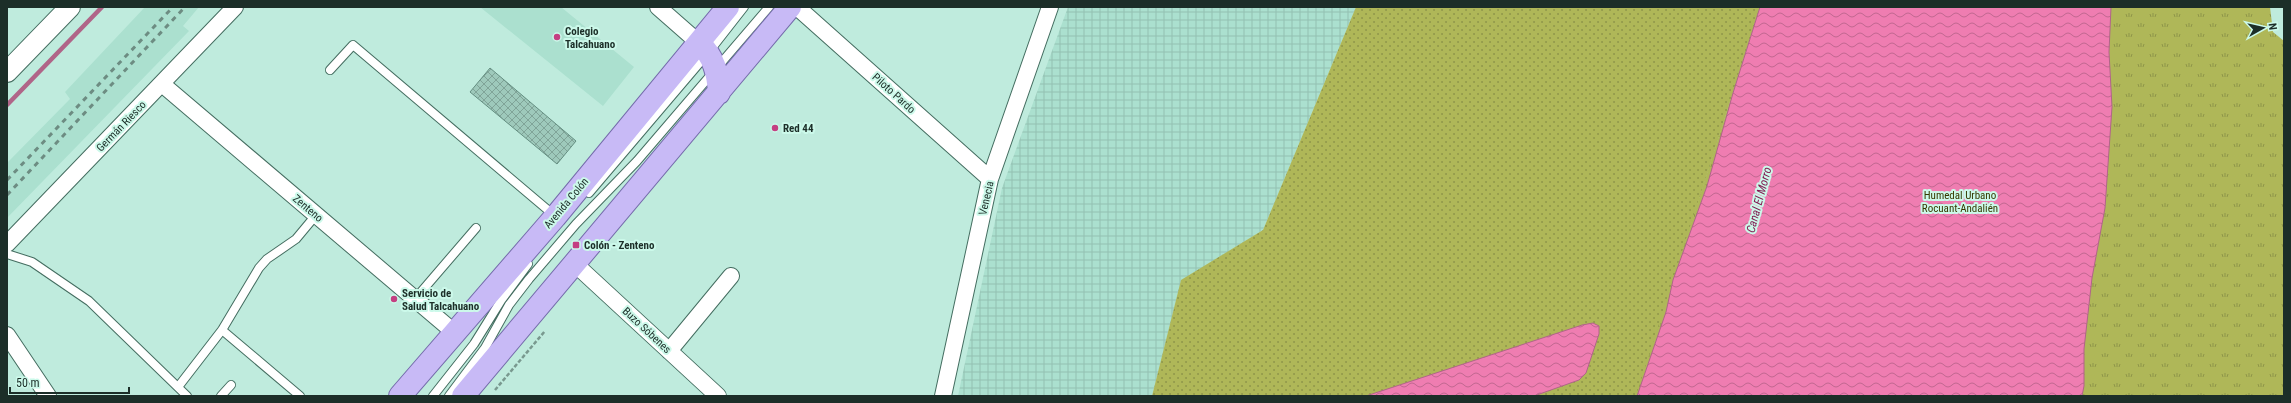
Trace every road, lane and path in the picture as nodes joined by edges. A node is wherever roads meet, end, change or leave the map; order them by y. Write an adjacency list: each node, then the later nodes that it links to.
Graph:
1 (70, 7): 12 (street)
2 (234, 7): 13 (street, Germán Riesco)
3 (658, 7): 10 (street)
4 (728, 7): 10 (main road, Avenida Colón)
5 (744, 7): 10 (lane)
6 (769, 7): 10 (lane)
7 (790, 7): 14 (main road)
8 (798, 7): 15 (street, Piloto Pardo)
9 (1050, 7): 15 (street, Venecia)
10 (708, 55): 14 (main road); 16 (lane); 18 (main road, Avenida Colón); 38 (lane)
11 (330, 70): 18 (lane)
12 (7, 72)
13 (162, 84): 17 (street, Zenteno); 20 (street, Germán Riesco)
14 (719, 93): 23 (main road)
15 (990, 179): 41 (street, Venecia)
16 (585, 197)
17 (316, 215): 25 (street, Zenteno); 26 (lane)
18 (555, 217): 27 (main road, Avenida Colón)
19 (476, 228): 25 (lane)
20 (7, 244)
21 (7, 254): 31 (lane)
22 (534, 257): 37 (lane)
23 (575, 264): 29 (street, Buzo Sóbenes); 39 (main road)
24 (731, 276): 29 (street)
25 (415, 299): 27 (street, Zenteno)
26 (222, 330): 31 (lane); 35 (lane)
27 (455, 333): 36 (main road, Avenida Colón)
28 (7, 335): 32 (street)
29 (669, 351): 40 (street, Buzo Sóbenes)
30 (231, 385): 34 (lane)
31 (178, 387): 33 (lane)
32 (48, 396)
33 (187, 396)
34 (221, 396)
35 (300, 396)
36 (400, 396)
37 (433, 396)
38 (449, 396)
39 (463, 396)
40 (718, 396)
41 (943, 396)

